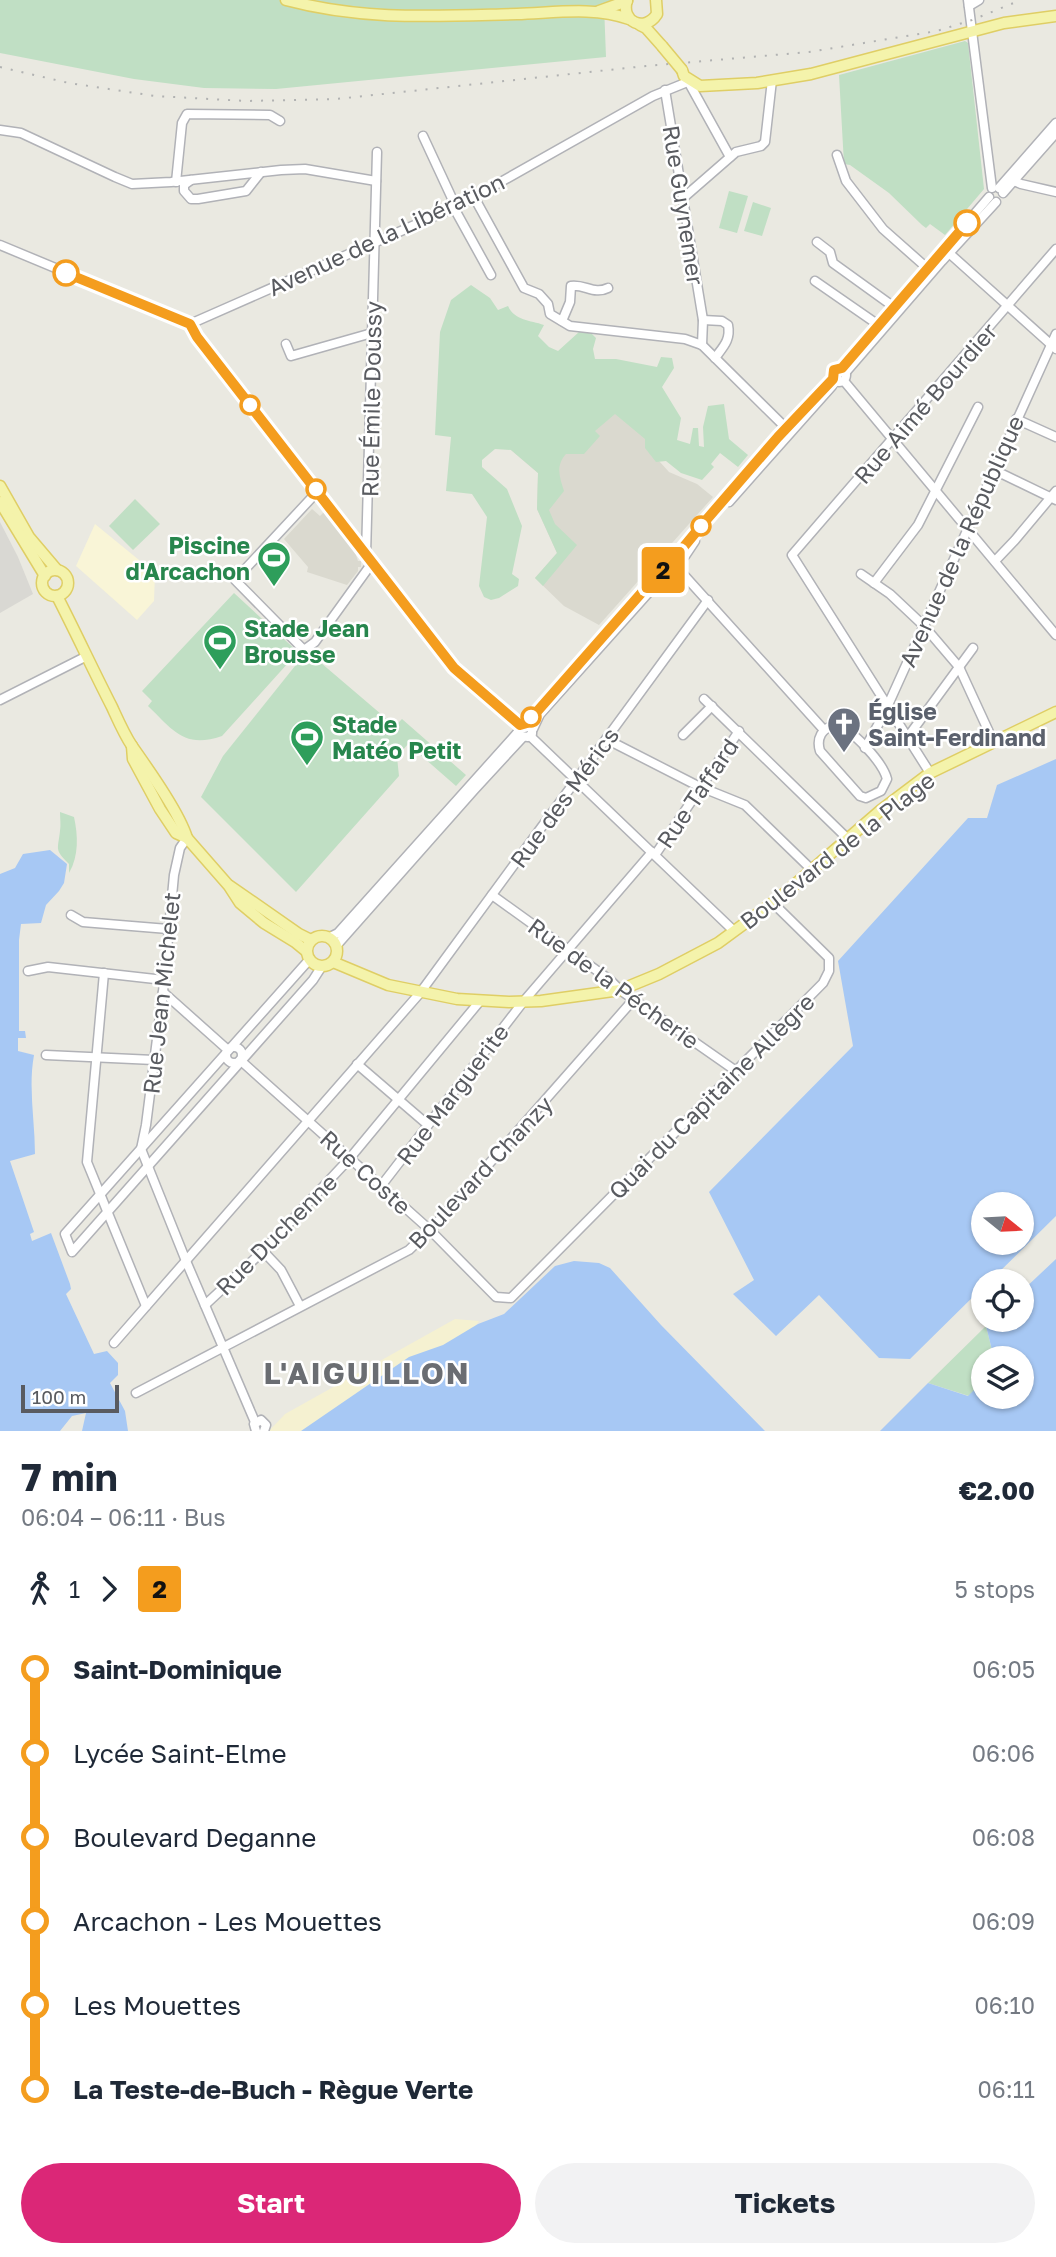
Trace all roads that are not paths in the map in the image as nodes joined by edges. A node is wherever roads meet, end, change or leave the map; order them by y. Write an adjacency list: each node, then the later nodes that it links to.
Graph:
1 (286, 0): 6 (main road)
2 (627, 0): 6 (main road); 9 (main road)
3 (656, 0): 8 (main road)
4 (979, 0): 5 (street)
5 (969, 3): 11 (street)
6 (595, 12): 9 (main road)
7 (1056, 16): 11 (main road, Avenue de la Libération)
8 (654, 18): 10 (main road); 12 (main road)
9 (629, 19): 10 (main road)
10 (639, 24): 12 (main road)
11 (973, 32): 14 (main road, Avenue de la Libération); 31 (street)
12 (662, 46): 13 (main road, bridge)
13 (682, 70): 14 (main road, Avenue de la Libération); 15 (main road)
14 (772, 80): 15 (main road, Avenue de la Libération); 24 (street)
15 (689, 82): 16 (street, Avenue de la Libération); 24 (street)
16 (665, 90): 32 (street, Avenue de la Libération); 33 (street, Rue Guynemer)
17 (280, 121): 29 (street)
18 (1056, 123): 31 (street)
19 (0, 130): 29 (street)
20 (1056, 133): 28 (street)
21 (423, 136): 34 (street)
22 (377, 152): 27 (street, Rue Émile Doussy)
23 (837, 155): 40 (street)
24 (730, 157): 33 (street)
25 (261, 172): 26 (street); 26 (street); 27 (street)
26 (191, 180): 29 (street)
27 (376, 181): 36 (street, Rue Émile Doussy)
28 (1014, 181): 30 (street); 31 (street)
29 (176, 182)
30 (1056, 192)
31 (996, 194): 39 (street); 40 (street)
32 (474, 197): 34 (street, Avenue de la Libération); 47 (street)
33 (682, 199): 46 (street, Rue Guynemer)
34 (455, 207): 36 (street, Avenue de la Libération); 41 (street)
35 (817, 242): 45 (street)
36 (374, 243): 48 (street, Avenue de la Libération); 50 (street, Rue Émile Doussy)
37 (0, 245): 48 (street)
38 (1056, 249): 44 (street, Rue Aimé Bourdier)
39 (949, 253): 44 (street); 56 (street)
40 (928, 268): 45 (street)
41 (491, 275)
42 (814, 281): 49 (street)
43 (608, 288): 47 (street)
44 (1009, 306): 54 (street); 61 (street, Rue Aimé Bourdier)
45 (894, 307): 49 (street)
46 (703, 320): 53 (street, Rue Guynemer); 55 (street)
47 (562, 321): 53 (street)
48 (190, 324): 65 (street)
49 (877, 324): 56 (street)
50 (372, 333): 52 (street); 69 (street, Rue Émile Doussy)
51 (1056, 334): 54 (street, Avenue de la République)
52 (286, 344)
53 (702, 345): 55 (street)
54 (1054, 347): 58 (street, Avenue de la République)
55 (715, 358): 59 (street)
56 (840, 376): 59 (street); 61 (street); 72 (street)
57 (978, 407): 64 (street)
58 (1016, 419): 60 (street); 62 (street, Avenue de la République)
59 (786, 428): 72 (street)
60 (1056, 437)
61 (892, 440): 64 (street); 87 (street, Rue Aimé Bourdier)
62 (993, 470): 66 (street); 68 (street, Avenue de la République)
63 (0, 486): 73 (main road)
64 (935, 491): 68 (street); 76 (street)
65 (317, 492): 69 (street); 71 (street)
66 (1054, 496): 70 (street)
67 (0, 502): 75 (main road)
68 (967, 528): 70 (street); 79 (street, Avenue de la République)
69 (366, 555): 71 (street)
70 (995, 561): 80 (street)
71 (372, 563): 89 (street)
72 (674, 564): 78 (street); 89 (street)
73 (57, 570): 75 (main road); 77 (main road)
74 (861, 574): 76 (street)
75 (45, 576): 77 (main road)
76 (874, 583): 79 (street)
77 (57, 596): 82 (main road)
78 (708, 600): 90 (street); 94 (street, Rue des Mérics)
79 (924, 626): 83 (street); 87 (street, Avenue de la République)
80 (1056, 635)
81 (973, 648): 83 (street)
82 (85, 657): 85 (street); 102 (main road)
83 (959, 667): 93 (street); 95 (street)
84 (704, 699): 86 (street)
85 (0, 701)
86 (712, 706): 91 (street); 92 (street)
87 (887, 707): 93 (street); 96 (street, Avenue de la République)
88 (1056, 712): 95 (main road, Boulevard de la Plage)
89 (525, 730): 98 (street); 113 (street)
90 (824, 730): 96 (street); 100 (street)
91 (739, 731): 99 (street, Rue Taffard); 103 (street)
92 (683, 735)
93 (907, 738): 97 (street)
94 (606, 739): 98 (street, Rue des Mérics); 99 (street)
95 (993, 743): 97 (main road, Boulevard de la Plage)
96 (865, 748): 100 (street)
97 (930, 773): 101 (main road, Boulevard de la Plage)
98 (576, 779): 104 (street); 107 (street, Rue des Mérics)
99 (701, 787): 104 (street, Rue Taffard); 105 (street)
100 (881, 792): 101 (street)
101 (891, 802): 103 (main road, Boulevard de la Plage)
102 (187, 838): 106 (main road); 110 (street, Rue Jean Michelet)
103 (848, 839): 105 (main road, Boulevard de la Plage)
104 (653, 853): 111 (street); 114 (street, Rue Taffard)
105 (811, 869): 108 (main road, Boulevard de la Plage)
106 (229, 886): 112 (main road); 115 (main road)
107 (492, 895): 114 (street, Rue de la Pécherie); 122 (street, Rue des Mérics)
108 (773, 903): 111 (main road, Boulevard de la Plage); 132 (street, Quai du Capitaine Allègre)
109 (71, 915): 110 (street)
110 (168, 929): 119 (street, Rue Jean Michelet)
111 (734, 931): 120 (main road, Boulevard de la Plage)
112 (311, 940): 113 (main road); 115 (main road)
113 (333, 942): 116 (main road)
114 (567, 949): 120 (street, Rue de la Pécherie); 125 (street, Rue Marguerite)
115 (307, 955): 116 (main road); 126 (street)
116 (327, 964): 122 (main road, Boulevard de la Plage); 130 (street)
117 (28, 971): 118 (street)
118 (104, 973): 119 (street); 128 (street)
119 (164, 980): 121 (street, Rue Jean Michelet)
120 (620, 990): 123 (street, Rue de la Pécherie); 125 (main road, Boulevard de la Plage)
121 (163, 992): 126 (street); 129 (street, Rue Jean Michelet)
122 (420, 993): 124 (main road, Boulevard de la Plage); 131 (street, Rue des Mérics)
123 (634, 999): 132 (street, Rue de la Pécherie); 145 (street, Boulevard Chanzy)
124 (480, 1002): 125 (main road, Boulevard de la Plage); 133 (street, Rue Duchenne)
125 (523, 1002): 136 (street, Rue Marguerite)
126 (228, 1049): 130 (street, Rue Coste); 134 (street)
127 (46, 1055): 128 (street)
128 (96, 1057): 129 (street); 142 (street)
129 (154, 1060): 138 (street, Rue Jean Michelet)
130 (240, 1060): 135 (street, Rue Coste); 137 (street)
131 (357, 1065): 133 (street); 135 (street, Rue des Mérics)
132 (736, 1071): 144 (street, Quai du Capitaine Allègre)
133 (400, 1101): 136 (street); 139 (street, Rue Duchenne)
134 (166, 1120): 137 (street); 138 (street)
135 (309, 1121): 139 (street, Rue Coste); 147 (street, Rue des Mérics)
136 (428, 1125): 141 (street, Rue Marguerite)
137 (179, 1131): 140 (street)
138 (141, 1149): 140 (street); 142 (street)
139 (351, 1158): 141 (street, Rue Coste); 146 (street, Rue Duchenne)
140 (147, 1168): 143 (street); 147 (street)
141 (381, 1186): 145 (street, Rue Coste)
142 (100, 1193): 143 (street); 143 (street)
143 (106, 1212): 148 (street)
144 (580, 1229): 145 (street, Rue Coste)
145 (430, 1230): 150 (street, Boulevard Chanzy)
146 (263, 1251): 149 (street, Rue Duchenne); 150 (street)
147 (186, 1261): 148 (street, Rue des Mérics); 149 (street)
148 (146, 1306): 151 (street, Rue des Mérics)
149 (205, 1306): 152 (street)
150 (300, 1307): 152 (street, Boulevard Chanzy)
151 (114, 1343)
152 (223, 1348): 153 (street, Boulevard Chanzy); 154 (street)
153 (136, 1393)
154 (256, 1427): 155 (street)
155 (264, 1431)

